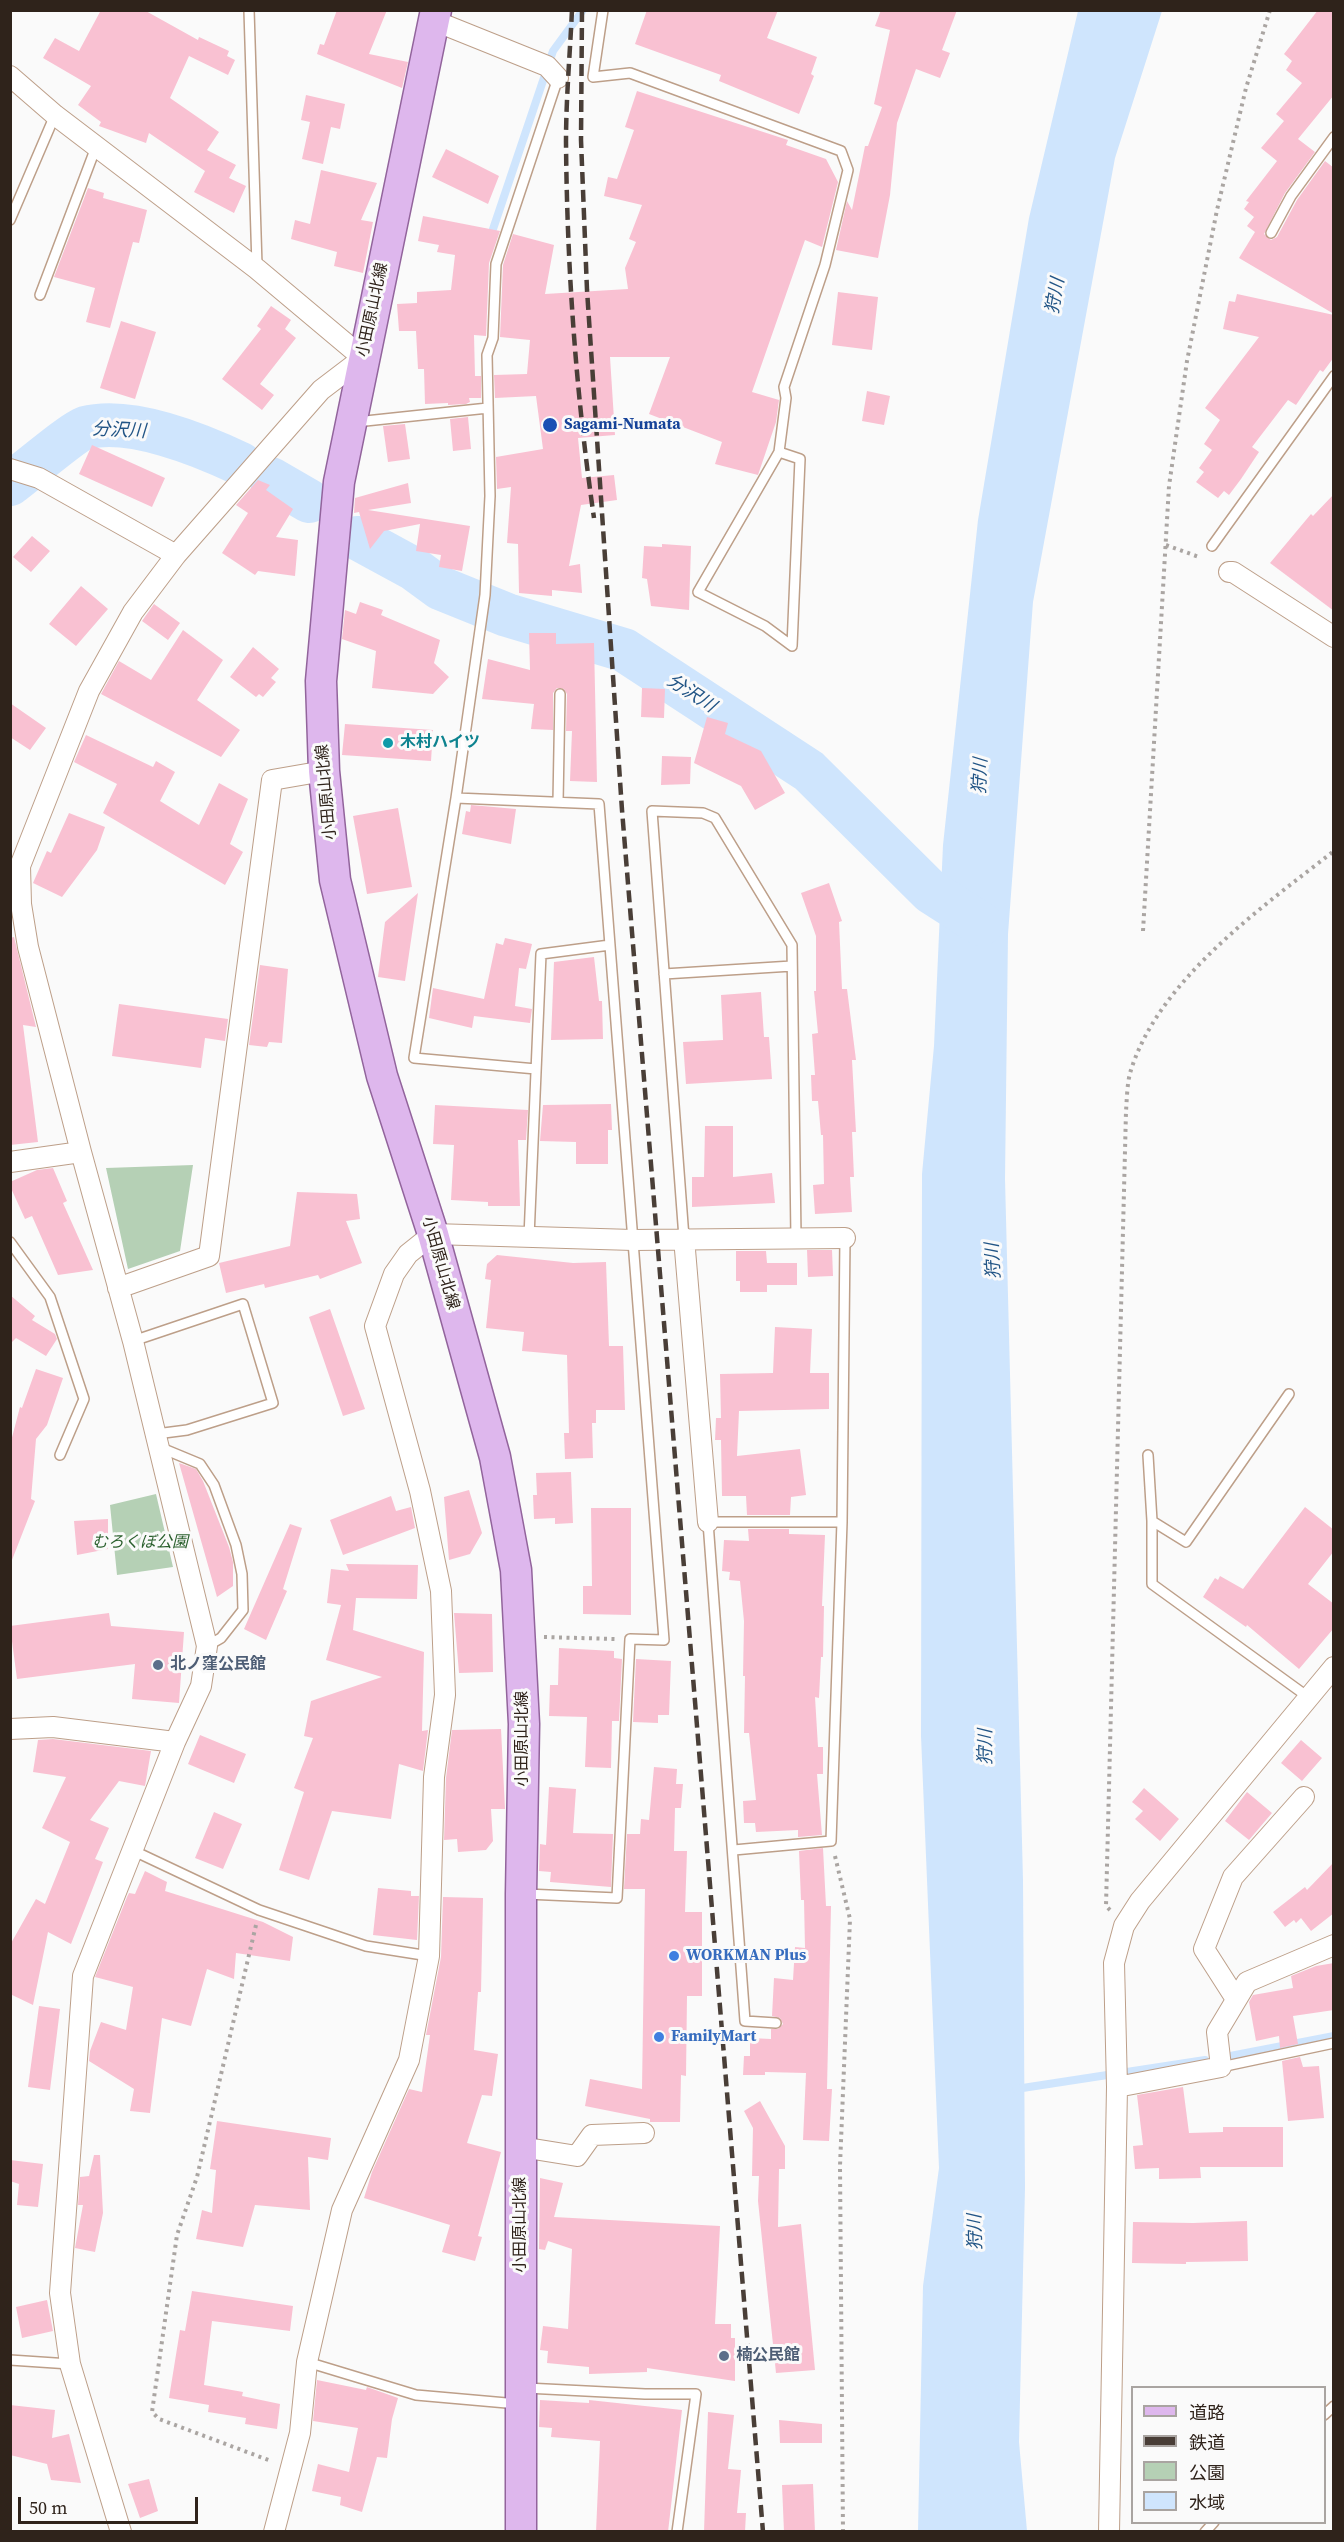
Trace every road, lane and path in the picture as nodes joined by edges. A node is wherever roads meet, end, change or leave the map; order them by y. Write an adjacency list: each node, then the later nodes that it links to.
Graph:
1 (249, 10): 12 (lane)
2 (603, 10): 18 (lane)
3 (1270, 10): 29 (path)
4 (435, 16): 6 (street); 14 (main road, 小田原山北線)
5 (10, 76): 7 (street)
6 (558, 78): 16 (lane)
7 (55, 115): 9 (street); 10 (lane)
8 (1334, 137): 11 (lane)
9 (96, 147): 12 (street); 13 (lane)
10 (10, 220)
11 (1271, 232)
12 (257, 269): 14 (street)
13 (40, 295)
14 (363, 358): 17 (main road, 小田原山北線); 21 (street)
15 (1334, 376): 20 (lane)
16 (488, 408): 17 (lane); 26 (lane)
17 (350, 423): 25 (main road, 小田原山北線)
18 (779, 452): 18 (lane)
19 (10, 469): 21 (street)
20 (1212, 546)
21 (176, 555): 30 (street)
22 (1229, 572): 23 (street)
23 (1334, 637)
24 (560, 694): 27 (lane)
25 (324, 771): 37 (main road, 小田原山北線); 44 (street)
26 (456, 798): 27 (lane); 34 (lane)
27 (558, 802): 31 (lane)
28 (1334, 851): 66 (path)
29 (1143, 931)
30 (19, 944): 35 (street)
31 (610, 945): 34 (lane); 42 (lane)
32 (792, 966): 33 (lane); 33 (lane); 40 (lane)
33 (664, 974): 39 (lane)
34 (536, 1069): 38 (lane)
35 (81, 1152): 36 (street); 44 (street)
36 (10, 1162)
37 (433, 1234): 38 (street); 53 (main road, 小田原山北線); 68 (street)
38 (529, 1237): 42 (street)
39 (684, 1238): 40 (street); 42 (street); 51 (street)
40 (796, 1238): 41 (street)
41 (845, 1238): 52 (lane)
42 (633, 1240): 54 (lane)
43 (10, 1242): 48 (lane)
44 (118, 1288): 45 (street)
45 (133, 1341): 47 (street); 47 (lane)
46 (1289, 1394): 50 (lane)
47 (158, 1440): 55 (street); 55 (lane)
48 (60, 1455)
49 (1148, 1455): 50 (lane)
50 (1152, 1521): 57 (lane)
51 (708, 1522): 52 (lane); 62 (lane)
52 (842, 1522): 61 (lane)
53 (520, 1636): 54 (path); 64 (main road, 小田原山北線)
54 (630, 1640): 64 (lane)
55 (207, 1646): 59 (street)
56 (1334, 1667): 57 (street)
57 (1308, 1697): 66 (street)
58 (10, 1729): 59 (street)
59 (175, 1742): 63 (street)
60 (1304, 1797): 69 (street)
61 (831, 1841): 62 (lane); 85 (path)
62 (734, 1850): 70 (lane)
63 (134, 1851): 65 (lane); 78 (street)
64 (520, 1894): 75 (main road, 小田原山北線)
65 (259, 1910): 68 (lane); 80 (path)
66 (1124, 1926): 73 (street)
67 (1334, 1945): 69 (street)
68 (429, 1956): 77 (street)
69 (1236, 2000): 72 (street)
70 (777, 2023)
71 (1334, 2043): 72 (lane)
72 (1221, 2067): 73 (street)
73 (1117, 2087): 86 (street)
74 (644, 2133): 75 (street)
75 (521, 2148): 79 (main road, 小田原山北線)
76 (10, 2360): 78 (lane)
77 (307, 2362): 79 (lane); 80 (street)
78 (70, 2364): 81 (street)
79 (521, 2396): 83 (main road, 小田原山北線); 84 (lane)
80 (290, 2469): 82 (street)
81 (121, 2532)
82 (274, 2532)
83 (521, 2532)
84 (677, 2532)
85 (843, 2532)
86 (1109, 2532)

